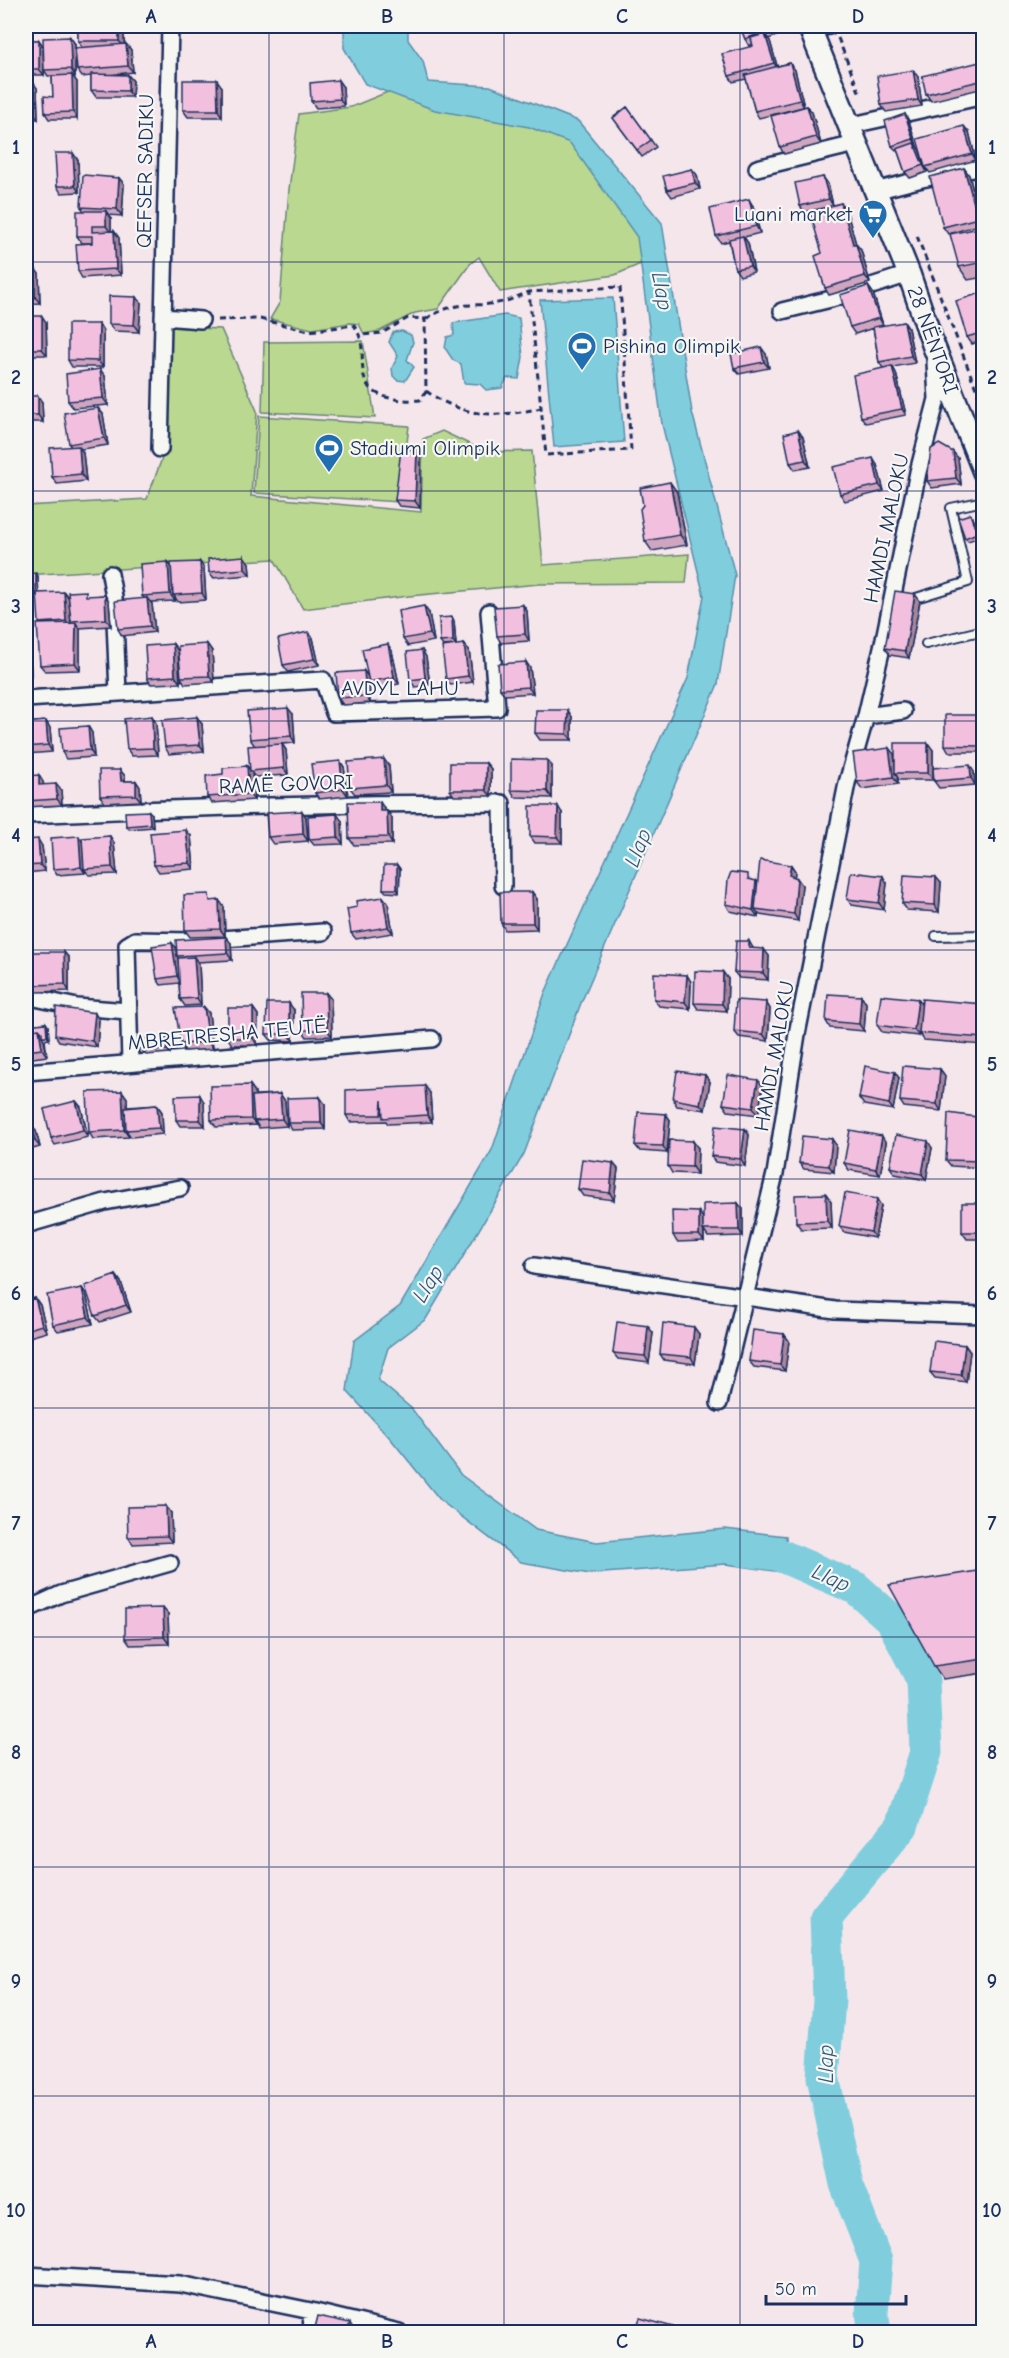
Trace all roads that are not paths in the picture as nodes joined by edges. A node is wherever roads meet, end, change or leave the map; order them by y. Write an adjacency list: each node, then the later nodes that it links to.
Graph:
1 (170, 26): 10 (street, QEFSER SADIKU)
2 (816, 27): 4 (main road, 28 NËNTORI)
3 (984, 96): 4 (street)
4 (851, 135): 6 (street); 7 (main road, 28 NËNTORI)
5 (984, 167): 7 (street)
6 (757, 168)
7 (875, 191): 8 (main road, 28 NËNTORI)
8 (909, 274): 9 (street, 28 NËNTORI); 12 (main road, 28 NËNTORI)
9 (782, 311)
10 (162, 317): 11 (street); 13 (street, QEFSER SADIKU)
11 (201, 320)
12 (934, 348): 14 (main road, 28 NËNTORI); 24 (street, HAMDI MALOKU)
13 (160, 449)
14 (984, 472)
15 (984, 501): 17 (lane)
16 (110, 574): 21 (street)
17 (916, 597)
18 (489, 612): 21 (street, AVDYL LAHU)
19 (984, 630): 20 (lane)
20 (926, 644)
21 (118, 693): 22 (street, AVDYL LAHU)
22 (26, 699)
23 (903, 711): 24 (street)
24 (866, 716): 38 (street, HAMDI MALOKU)
25 (26, 815): 26 (street, RAMË GOVORI)
26 (503, 886)
27 (323, 932): 31 (street)
28 (984, 935): 29 (lane)
29 (936, 936)
30 (26, 996): 31 (street)
31 (128, 1011): 33 (street)
32 (432, 1039): 33 (street, MBRETRESHA TEUTË)
33 (130, 1063): 34 (street, MBRETRESHA TEUTË)
34 (26, 1072)
35 (180, 1188): 36 (street)
36 (26, 1225)
37 (534, 1266): 38 (street)
38 (745, 1298): 39 (street); 40 (street, HAMDI MALOKU)
39 (983, 1315)
40 (719, 1403)
41 (170, 1563): 42 (street)
42 (26, 1610)
43 (26, 2275): 44 (street)
44 (311, 2311): 45 (street); 46 (street)
45 (312, 2332)
46 (399, 2332)

